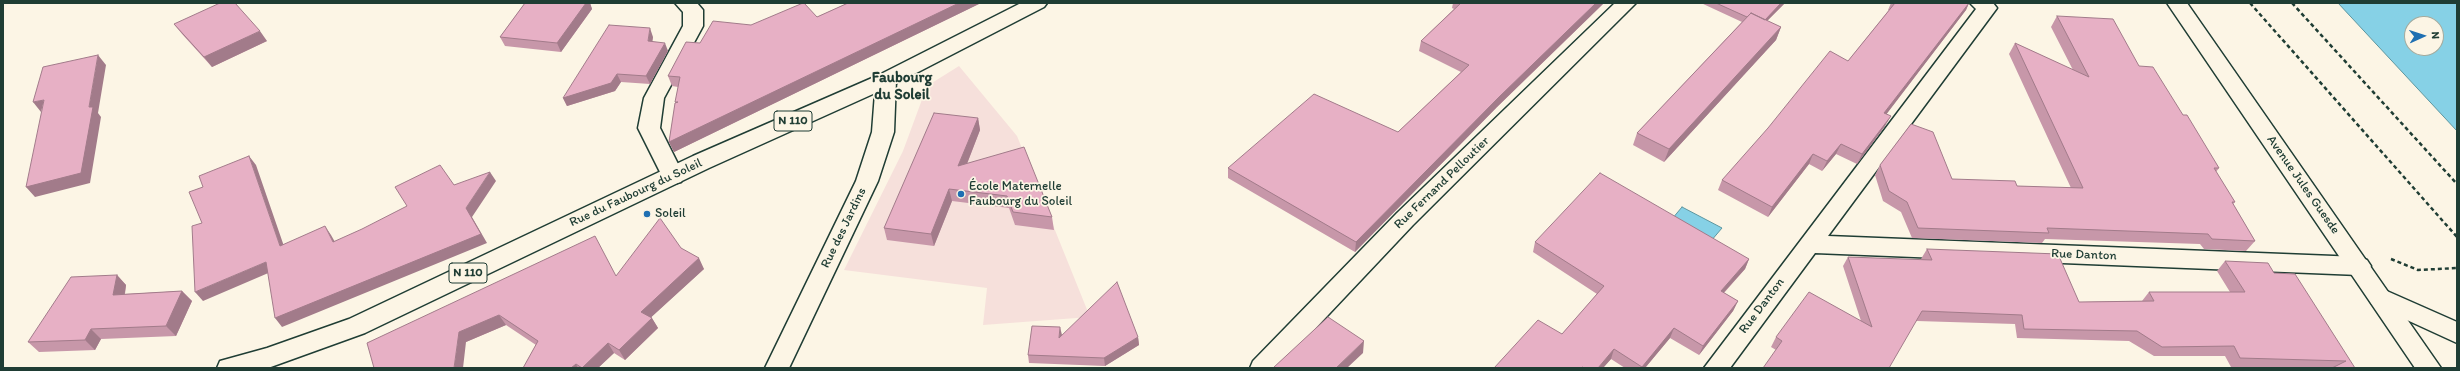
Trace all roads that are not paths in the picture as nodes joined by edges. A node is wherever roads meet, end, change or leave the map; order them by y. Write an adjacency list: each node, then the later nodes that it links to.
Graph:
1 (685, 3): 7 (street)
2 (1037, 3): 6 (street, Rue du Faubourg du Soleil / N 110)
3 (1626, 3): 14 (street, Rue Fernand Pelloutier)
4 (1980, 3): 8 (street, Rue Danton)
5 (2177, 3): 9 (street, Avenue Jules Guesde)
6 (886, 80): 7 (street, Rue du Faubourg du Soleil / N 110); 13 (street, Rue des Jardins)
7 (673, 176): 12 (street, Rue du Faubourg du Soleil / N 110)
8 (1809, 244): 9 (street, Rue Danton); 15 (street, Rue Danton)
9 (2359, 266): 10 (street, Avenue Jules Guesde)
10 (2380, 297): 11 (street); 16 (street, Avenue Jules Guesde)
11 (2457, 333)
12 (229, 368)
13 (777, 368)
14 (1262, 368)
15 (1716, 368)
16 (2428, 368)

